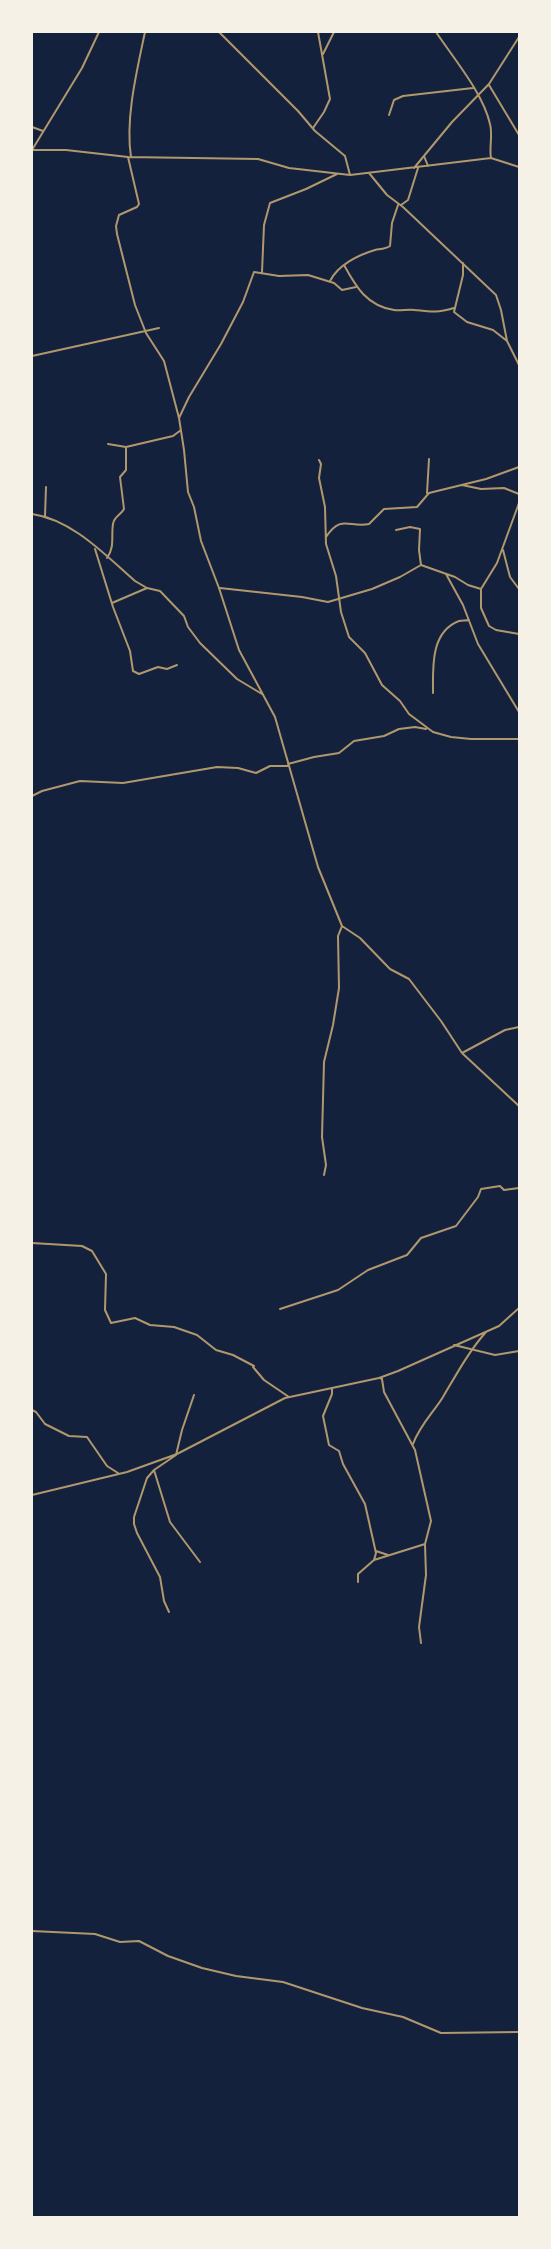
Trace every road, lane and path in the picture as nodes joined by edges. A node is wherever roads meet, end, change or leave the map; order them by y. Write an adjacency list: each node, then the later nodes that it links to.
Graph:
1 (99, 32): 15 (street)
2 (144, 32): 20 (street)
3 (219, 32): 14 (street)
4 (318, 32): 8 (street)
5 (334, 32): 8 (street)
6 (436, 32): 10 (street)
7 (519, 37): 9 (street)
8 (323, 55): 14 (street)
9 (489, 84): 11 (street); 16 (street)
10 (473, 88): 11 (street); 12 (street)
11 (476, 95): 18 (street); 21 (street)
12 (389, 115)
13 (32, 127): 15 (street)
14 (313, 128): 28 (street)
15 (43, 131): 17 (street)
16 (519, 135)
17 (32, 150): 19 (street)
18 (424, 155): 22 (street); 24 (street)
19 (128, 157): 20 (street); 37 (street)
20 (131, 158): 26 (street)
21 (491, 158): 22 (street); 23 (street)
22 (428, 166): 25 (street)
23 (519, 167)
24 (414, 168): 25 (street); 27 (street)
25 (418, 168): 29 (street)
26 (338, 173): 28 (street); 32 (street)
27 (369, 173): 28 (street); 29 (street)
28 (350, 175)
29 (400, 205): 30 (street); 31 (street)
30 (463, 263): 35 (street); 38 (street)
31 (344, 265): 33 (street); 34 (street)
32 (262, 273): 33 (street); 41 (street)
33 (330, 281): 34 (street)
34 (356, 287): 35 (street)
35 (454, 308): 38 (street)
36 (158, 328): 37 (street)
37 (145, 331): 39 (street); 41 (street)
38 (507, 341): 40 (street)
39 (32, 356)
40 (519, 365)
41 (178, 418): 42 (street)
42 (181, 430): 44 (street); 63 (street)
43 (108, 444): 44 (street)
44 (126, 447): 59 (street)
45 (429, 459): 50 (street)
46 (319, 460): 56 (street)
47 (519, 467): 48 (street)
48 (462, 485): 50 (street); 51 (street)
49 (46, 487): 54 (street)
50 (427, 494): 56 (street)
51 (519, 494)
52 (519, 502): 58 (street)
53 (32, 514): 54 (street)
54 (45, 516): 57 (street)
55 (396, 530): 60 (street)
56 (326, 537): 66 (street)
57 (95, 548): 59 (street); 67 (street)
58 (503, 550): 64 (street); 65 (street)
59 (107, 558): 62 (street)
60 (421, 564): 61 (street); 66 (street)
61 (446, 574): 64 (street); 68 (street)
62 (147, 588): 67 (street); 72 (street)
63 (220, 588): 66 (street); 72 (street)
64 (481, 589): 69 (street)
65 (519, 589)
66 (338, 601): 74 (street)
67 (112, 603): 70 (street)
68 (469, 620): 71 (street); 73 (street)
69 (519, 634)
70 (177, 665)
71 (433, 693)
72 (263, 694): 76 (street)
73 (519, 712)
74 (428, 730): 75 (street); 76 (street)
75 (519, 739)
76 (288, 765): 77 (street); 78 (street)
77 (32, 796)
78 (342, 926): 80 (street); 82 (street)
79 (519, 1027): 80 (street)
80 (462, 1053): 81 (street)
81 (518, 1106)
82 (324, 1175)
83 (519, 1188): 86 (street)
84 (32, 1243): 94 (street)
85 (519, 1308): 87 (street)
86 (280, 1309)
87 (487, 1331): 88 (street); 89 (street)
88 (453, 1345): 89 (street); 91 (street)
89 (473, 1350): 90 (street); 96 (street)
90 (519, 1351)
91 (380, 1378): 92 (street); 96 (street)
92 (332, 1388): 94 (street); 102 (street)
93 (194, 1395): 97 (street)
94 (289, 1397): 97 (street)
95 (32, 1410): 99 (street)
96 (413, 1444): 101 (street)
97 (177, 1454): 98 (street); 99 (street)
98 (154, 1470): 105 (street); 107 (street)
99 (120, 1474): 100 (street)
100 (32, 1495)
101 (425, 1544): 103 (street); 108 (street)
102 (376, 1551): 103 (street); 104 (street)
103 (388, 1555): 104 (street)
104 (374, 1560): 106 (street)
105 (200, 1562)
106 (358, 1582)
107 (170, 1612)
108 (421, 1643)
109 (32, 1931): 110 (street)
110 (519, 2032)

